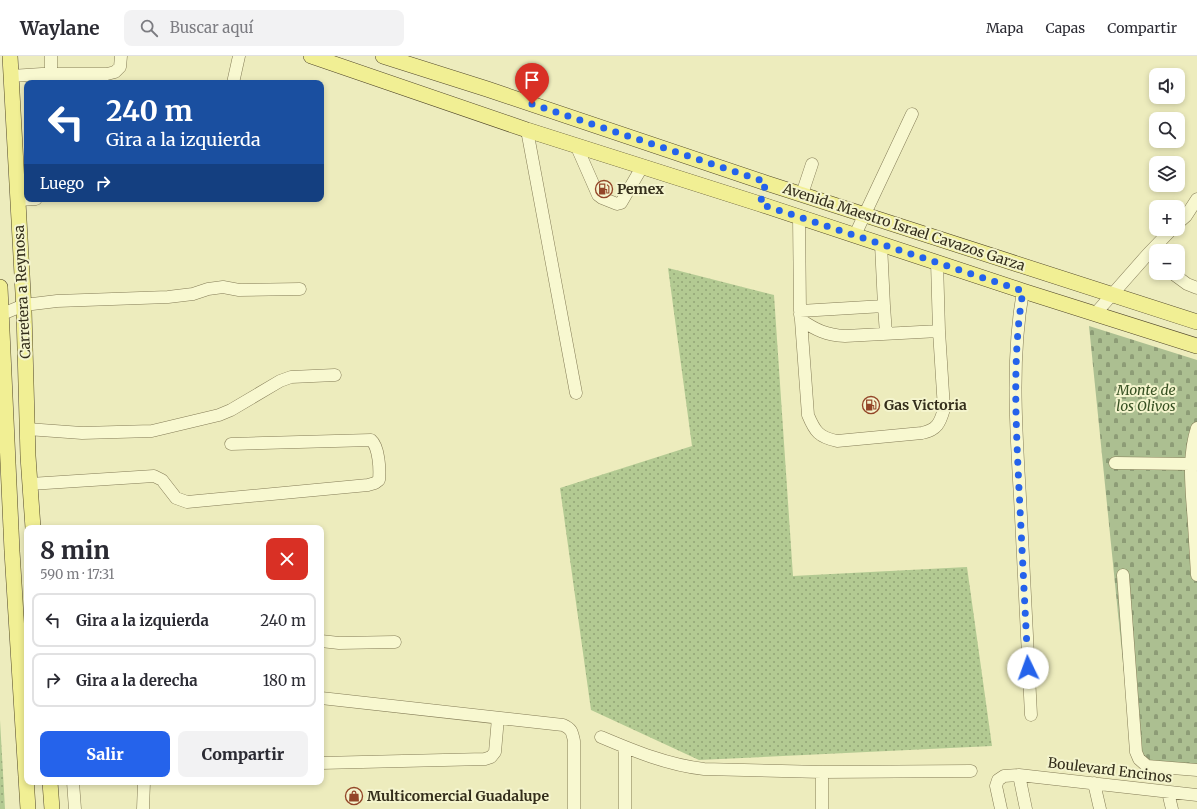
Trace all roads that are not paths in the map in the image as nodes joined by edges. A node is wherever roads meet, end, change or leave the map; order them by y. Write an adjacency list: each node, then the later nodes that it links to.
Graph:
1 (10, 56): 8 (main road, Carretera a Reynosa)
2 (51, 56): 7 (street)
3 (122, 56): 7 (street)
4 (239, 56): 9 (street)
5 (311, 56): 11 (main road, Avenida Maestro Israel Cavazos Garza)
6 (383, 56): 13 (main road, Avenida Maestro Israel Cavazos Garza)
7 (51, 74): 8 (street)
8 (11, 76): 20 (main road, Carretera a Reynosa)
9 (234, 80)
10 (912, 114): 23 (street)
11 (526, 130): 12 (main road, Avenida Maestro Israel Cavazos Garza); 46 (street)
12 (576, 145): 15 (main road, Avenida Maestro Israel Cavazos Garza); 15 (street)
13 (708, 163): 16 (main road, Avenida Maestro Israel Cavazos Garza); 17 (main road)
14 (812, 164): 18 (street)
15 (642, 167): 17 (main road, Avenida Maestro Israel Cavazos Garza)
16 (766, 182): 18 (main road, Avenida Maestro Israel Cavazos Garza); 22 (main road)
17 (701, 186): 22 (main road, Avenida Maestro Israel Cavazos Garza)
18 (802, 194): 23 (main road, Avenida Maestro Israel Cavazos Garza)
19 (1197, 199): 25 (street)
20 (18, 200): 21 (street); 36 (main road, Carretera a Reynosa)
21 (24, 200)
22 (760, 204): 24 (main road, Avenida Maestro Israel Cavazos Garza)
23 (865, 214): 26 (street); 35 (main road, Avenida Maestro Israel Cavazos Garza)
24 (799, 216): 26 (main road, Avenida Maestro Israel Cavazos Garza); 39 (street)
25 (1185, 217)
26 (855, 236): 27 (main road, Avenida Maestro Israel Cavazos Garza)
27 (881, 244): 29 (main road, Avenida Maestro Israel Cavazos Garza); 37 (street)
28 (1149, 260): 35 (street)
29 (937, 262): 34 (main road, Avenida Maestro Israel Cavazos Garza); 42 (street)
30 (1182, 280): 32 (street)
31 (0, 287): 40 (main road, Carretera a Reynosa)
32 (1197, 288)
33 (300, 289): 36 (street)
34 (1023, 291): 38 (main road, Avenida Maestro Israel Cavazos Garza); 63 (street)
35 (1112, 294): 38 (street); 41 (main road, Avenida Maestro Israel Cavazos Garza)
36 (24, 305): 40 (street); 48 (main road, Carretera a Reynosa)
37 (884, 306): 39 (street); 43 (street)
38 (1094, 314): 44 (main road, Avenida Maestro Israel Cavazos Garza)
39 (800, 315): 42 (street); 43 (street)
40 (1, 321): 50 (main road); 60 (main road, Carretera a Reynosa)
41 (1197, 322)
42 (939, 331): 43 (street)
43 (886, 334)
44 (1197, 346)
45 (335, 375): 48 (street)
46 (576, 393)
47 (1197, 428): 52 (street)
48 (27, 429): 50 (main road, Carretera a Reynosa)
49 (232, 444): 53 (street)
50 (28, 456): 53 (main road, Carretera a Reynosa)
51 (1115, 463): 52 (street)
52 (1191, 464): 54 (street)
53 (30, 484): 55 (main road, Carretera a Reynosa)
54 (1195, 524): 57 (street)
55 (33, 525)
56 (1123, 575): 68 (street)
57 (1197, 575)
58 (324, 641): 59 (street)
59 (395, 642)
60 (23, 670): 61 (main road, Carretera a Reynosa)
61 (24, 698)
62 (324, 698): 64 (street)
63 (1030, 715)
64 (498, 718): 67 (street); 83 (street)
65 (601, 736): 66 (street)
66 (625, 747): 69 (street); 84 (street)
67 (324, 763)
68 (1197, 770)
69 (822, 772): 70 (street); 85 (street)
70 (971, 772)
71 (1019, 775): 72 (street, Boulevard Encinos); 86 (street, Boulevard Encinos); 87 (street)
72 (1094, 783): 77 (street, Boulevard Encinos); 88 (street)
73 (27, 785): 79 (main road, Carretera a Reynosa)
74 (50, 785): 80 (main road)
75 (74, 785): 81 (street)
76 (144, 785): 82 (street)
77 (1168, 792): 78 (street, Boulevard Encinos); 89 (street)
78 (1197, 794)
79 (28, 809)
80 (52, 809)
81 (75, 809)
82 (143, 809)
83 (574, 809)
84 (625, 809)
85 (822, 809)
86 (1001, 809)
87 (1026, 809)
88 (1100, 809)
89 (1172, 809)

